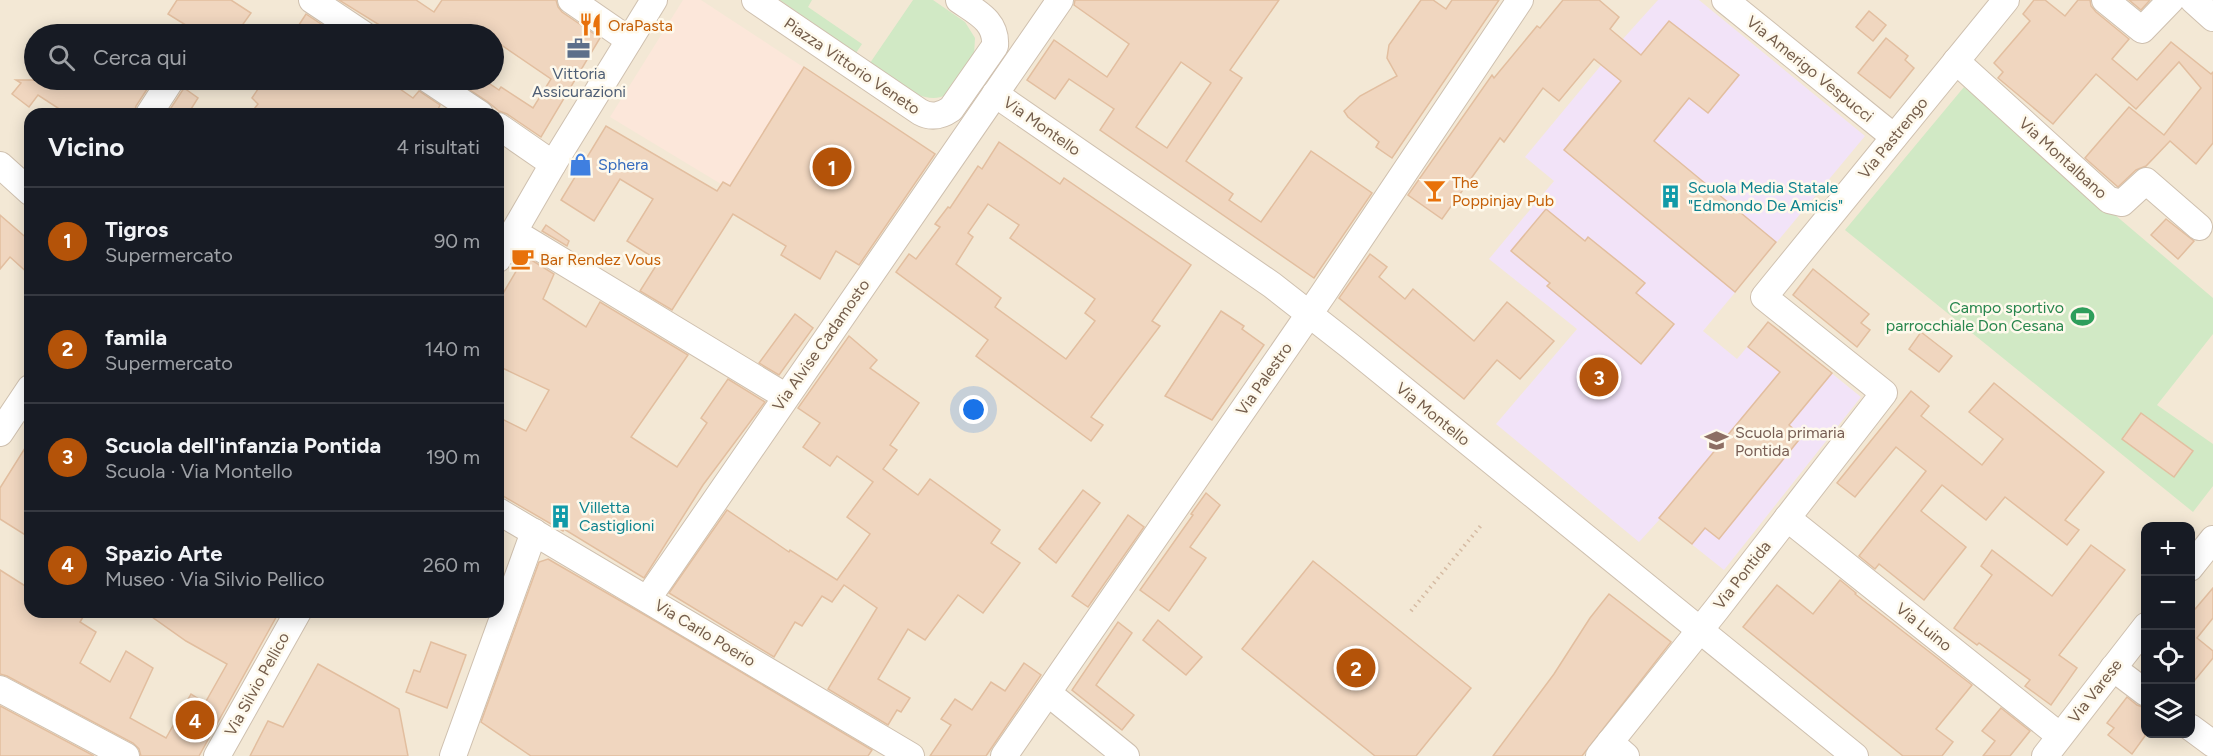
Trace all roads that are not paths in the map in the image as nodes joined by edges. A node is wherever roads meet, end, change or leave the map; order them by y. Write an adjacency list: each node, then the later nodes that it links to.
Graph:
1 (312, 0): 14 (street)
2 (571, 0): 15 (street)
3 (654, 0): 15 (street)
4 (755, 0): 23 (street, Piazza Vittorio Veneto)
5 (958, 0): 16 (street)
6 (1060, 0): 20 (street, Via Alvise Cadamosto)
7 (1520, 0): 32 (street, Via Palestro)
8 (1725, 0): 25 (street, Via Amerigo Vespucci)
9 (2006, 0): 17 (street, Via Pastrengo)
10 (2105, 0): 11 (street)
11 (2171, 0)
12 (2193, 0): 13 (street)
13 (2213, 18)
14 (348, 24)
15 (629, 40): 26 (street)
16 (992, 53): 20 (street); 23 (street)
17 (1956, 62): 25 (street, Via Pastrengo); 29 (street, Via Montalbano)
18 (165, 90): 21 (street)
19 (444, 90): 22 (street)
20 (995, 93): 23 (street, Piazza Vittorio Veneto); 32 (street, Via Montello); 34 (street, Via Alvise Cadamosto)
21 (153, 108)
22 (471, 108)
23 (951, 108)
24 (504, 130): 26 (street)
25 (1894, 137): 33 (street, Via Pastrengo)
26 (554, 164): 30 (street)
27 (0, 165): 28 (street)
28 (24, 187)
29 (2199, 227)
30 (514, 232): 31 (street); 34 (street)
31 (504, 249)
32 (1309, 314): 46 (street, Via Montello); 51 (street, Via Palestro)
33 (1884, 393): 38 (street, Via Pontida)
34 (785, 396): 42 (street, Via Alvise Cadamosto)
35 (24, 397): 36 (street)
36 (0, 433)
37 (504, 514): 39 (street, Via Carlo Poerio)
38 (1787, 518): 46 (street, Via Pontida); 53 (street, Via Luino)
39 (534, 532): 42 (street, Via Carlo Poerio); 43 (street)
40 (2213, 539): 41 (street)
41 (2195, 562)
42 (648, 598): 59 (street, Via Carlo Poerio)
43 (504, 615)
44 (295, 618): 57 (street, Via Silvio Pellico)
45 (503, 618): 58 (street)
46 (1700, 629): 55 (street, Via Pontida); 62 (street, Via Montello)
47 (2142, 630): 48 (street, Via Varese)
48 (2113, 668): 50 (street); 53 (street, Via Varese)
49 (0, 689): 56 (street)
50 (2141, 690)
51 (1048, 693): 60 (street, Via Palestro); 61 (street)
52 (2195, 731): 54 (street)
53 (2060, 736): 63 (street, Via Varese)
54 (2213, 744)
55 (1612, 751)
56 (126, 756)
57 (217, 756)
58 (453, 756)
59 (911, 756)
60 (1004, 756)
61 (1126, 756)
62 (1855, 756)
63 (2045, 756)

